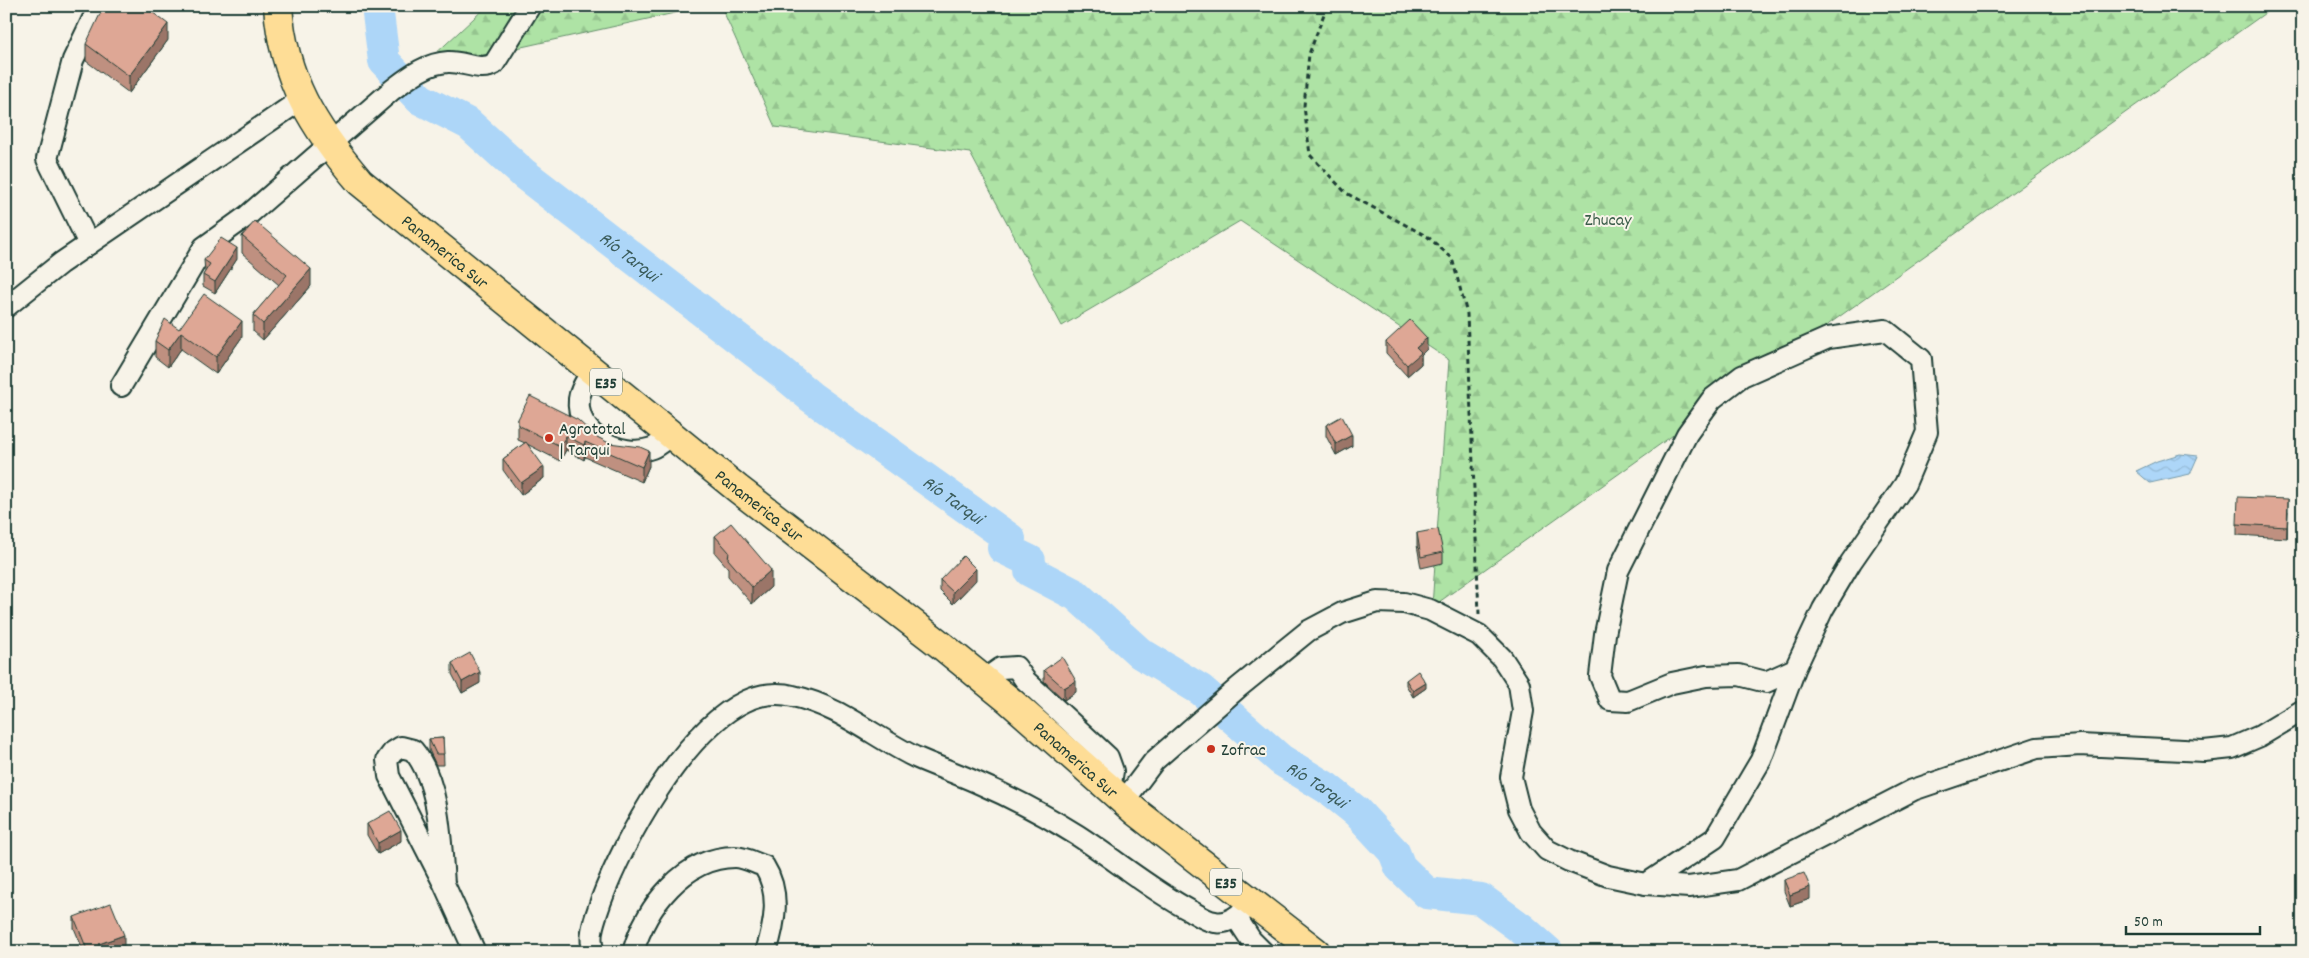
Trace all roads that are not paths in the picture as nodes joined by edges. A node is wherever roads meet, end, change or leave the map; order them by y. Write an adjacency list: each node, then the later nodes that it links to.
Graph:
1 (100, 6): 6 (street)
2 (278, 6): 4 (highway, Panamerica Sur / E35)
3 (530, 6): 5 (street)
4 (302, 99): 5 (highway, Panamerica Sur / E35); 6 (street)
5 (328, 145): 8 (highway, Panamerica Sur / E35); 9 (street)
6 (89, 244): 7 (street)
7 (6, 307)
8 (592, 371): 10 (highway, Panamerica Sur / E35); 10 (street)
9 (121, 386)
10 (671, 435): 13 (highway, Panamerica Sur / E35)
11 (1795, 669): 11 (street); 15 (street)
12 (2303, 710): 15 (street)
13 (1117, 795): 15 (street); 16 (highway, Panamerica Sur / E35)
14 (444, 884): 14 (street); 17 (street)
15 (1646, 884)
16 (1244, 910): 18 (street); 21 (street); 22 (highway, Panamerica Sur / E35)
17 (475, 952)
18 (594, 952)
19 (633, 952): 20 (street)
20 (766, 952)
21 (1263, 952)
22 (1316, 952)

